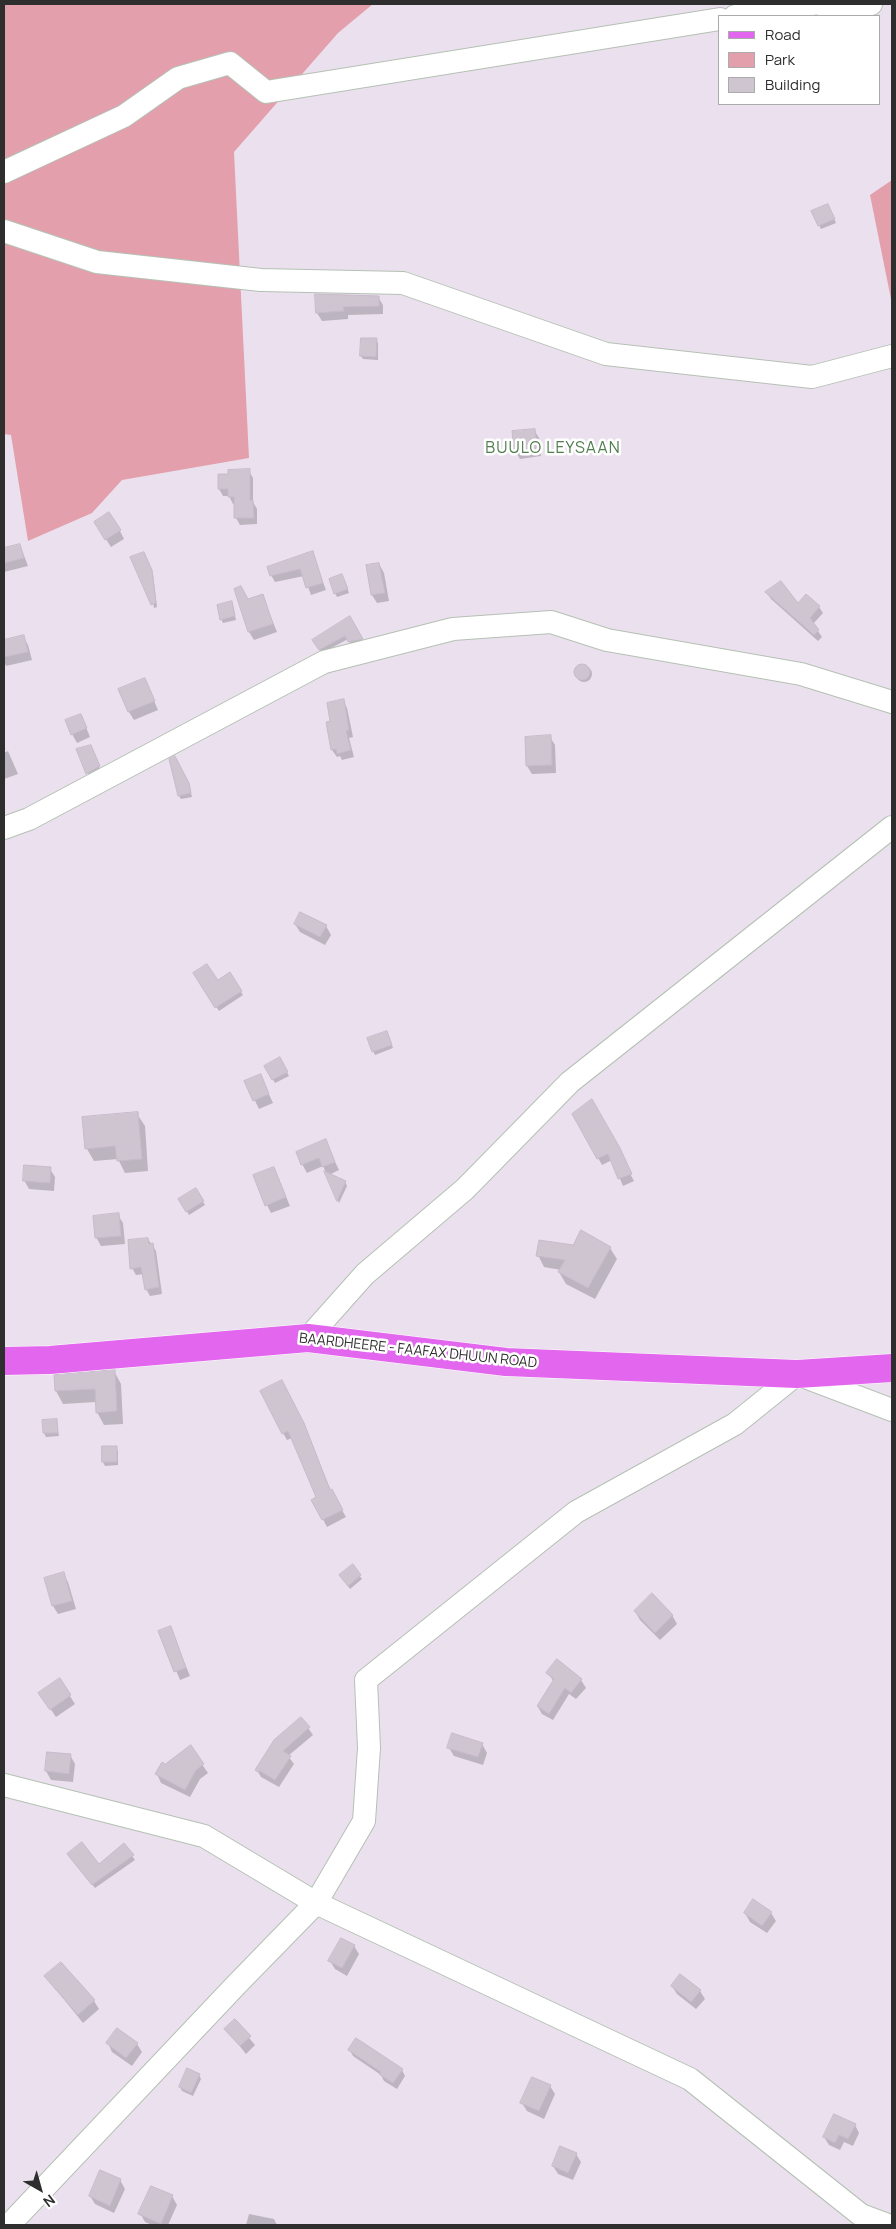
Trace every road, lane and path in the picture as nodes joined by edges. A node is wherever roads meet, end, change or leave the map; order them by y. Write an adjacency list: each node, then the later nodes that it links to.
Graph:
1 (813, 4): 4 (street)
2 (820, 4): 3 (street)
3 (871, 4)
4 (742, 15)
5 (718, 19): 6 (street)
6 (4, 172)
7 (4, 231): 8 (street)
8 (892, 356)
9 (892, 702): 10 (street)
10 (4, 828)
11 (892, 828): 12 (street)
12 (308, 1338): 13 (main road, BAARDHEERE - FAAFAX DHUUN ROAD); 15 (main road, BAARDHEERE - FAAFAX DHUUN ROAD)
13 (4, 1361)
14 (892, 1368): 15 (main road, BAARDHEERE - FAAFAX DHUUN ROAD)
15 (797, 1374): 16 (street); 18 (street)
16 (892, 1410)
17 (4, 1785): 18 (street)
18 (316, 1902): 19 (street); 20 (street)
19 (9, 2225)
20 (888, 2225)

